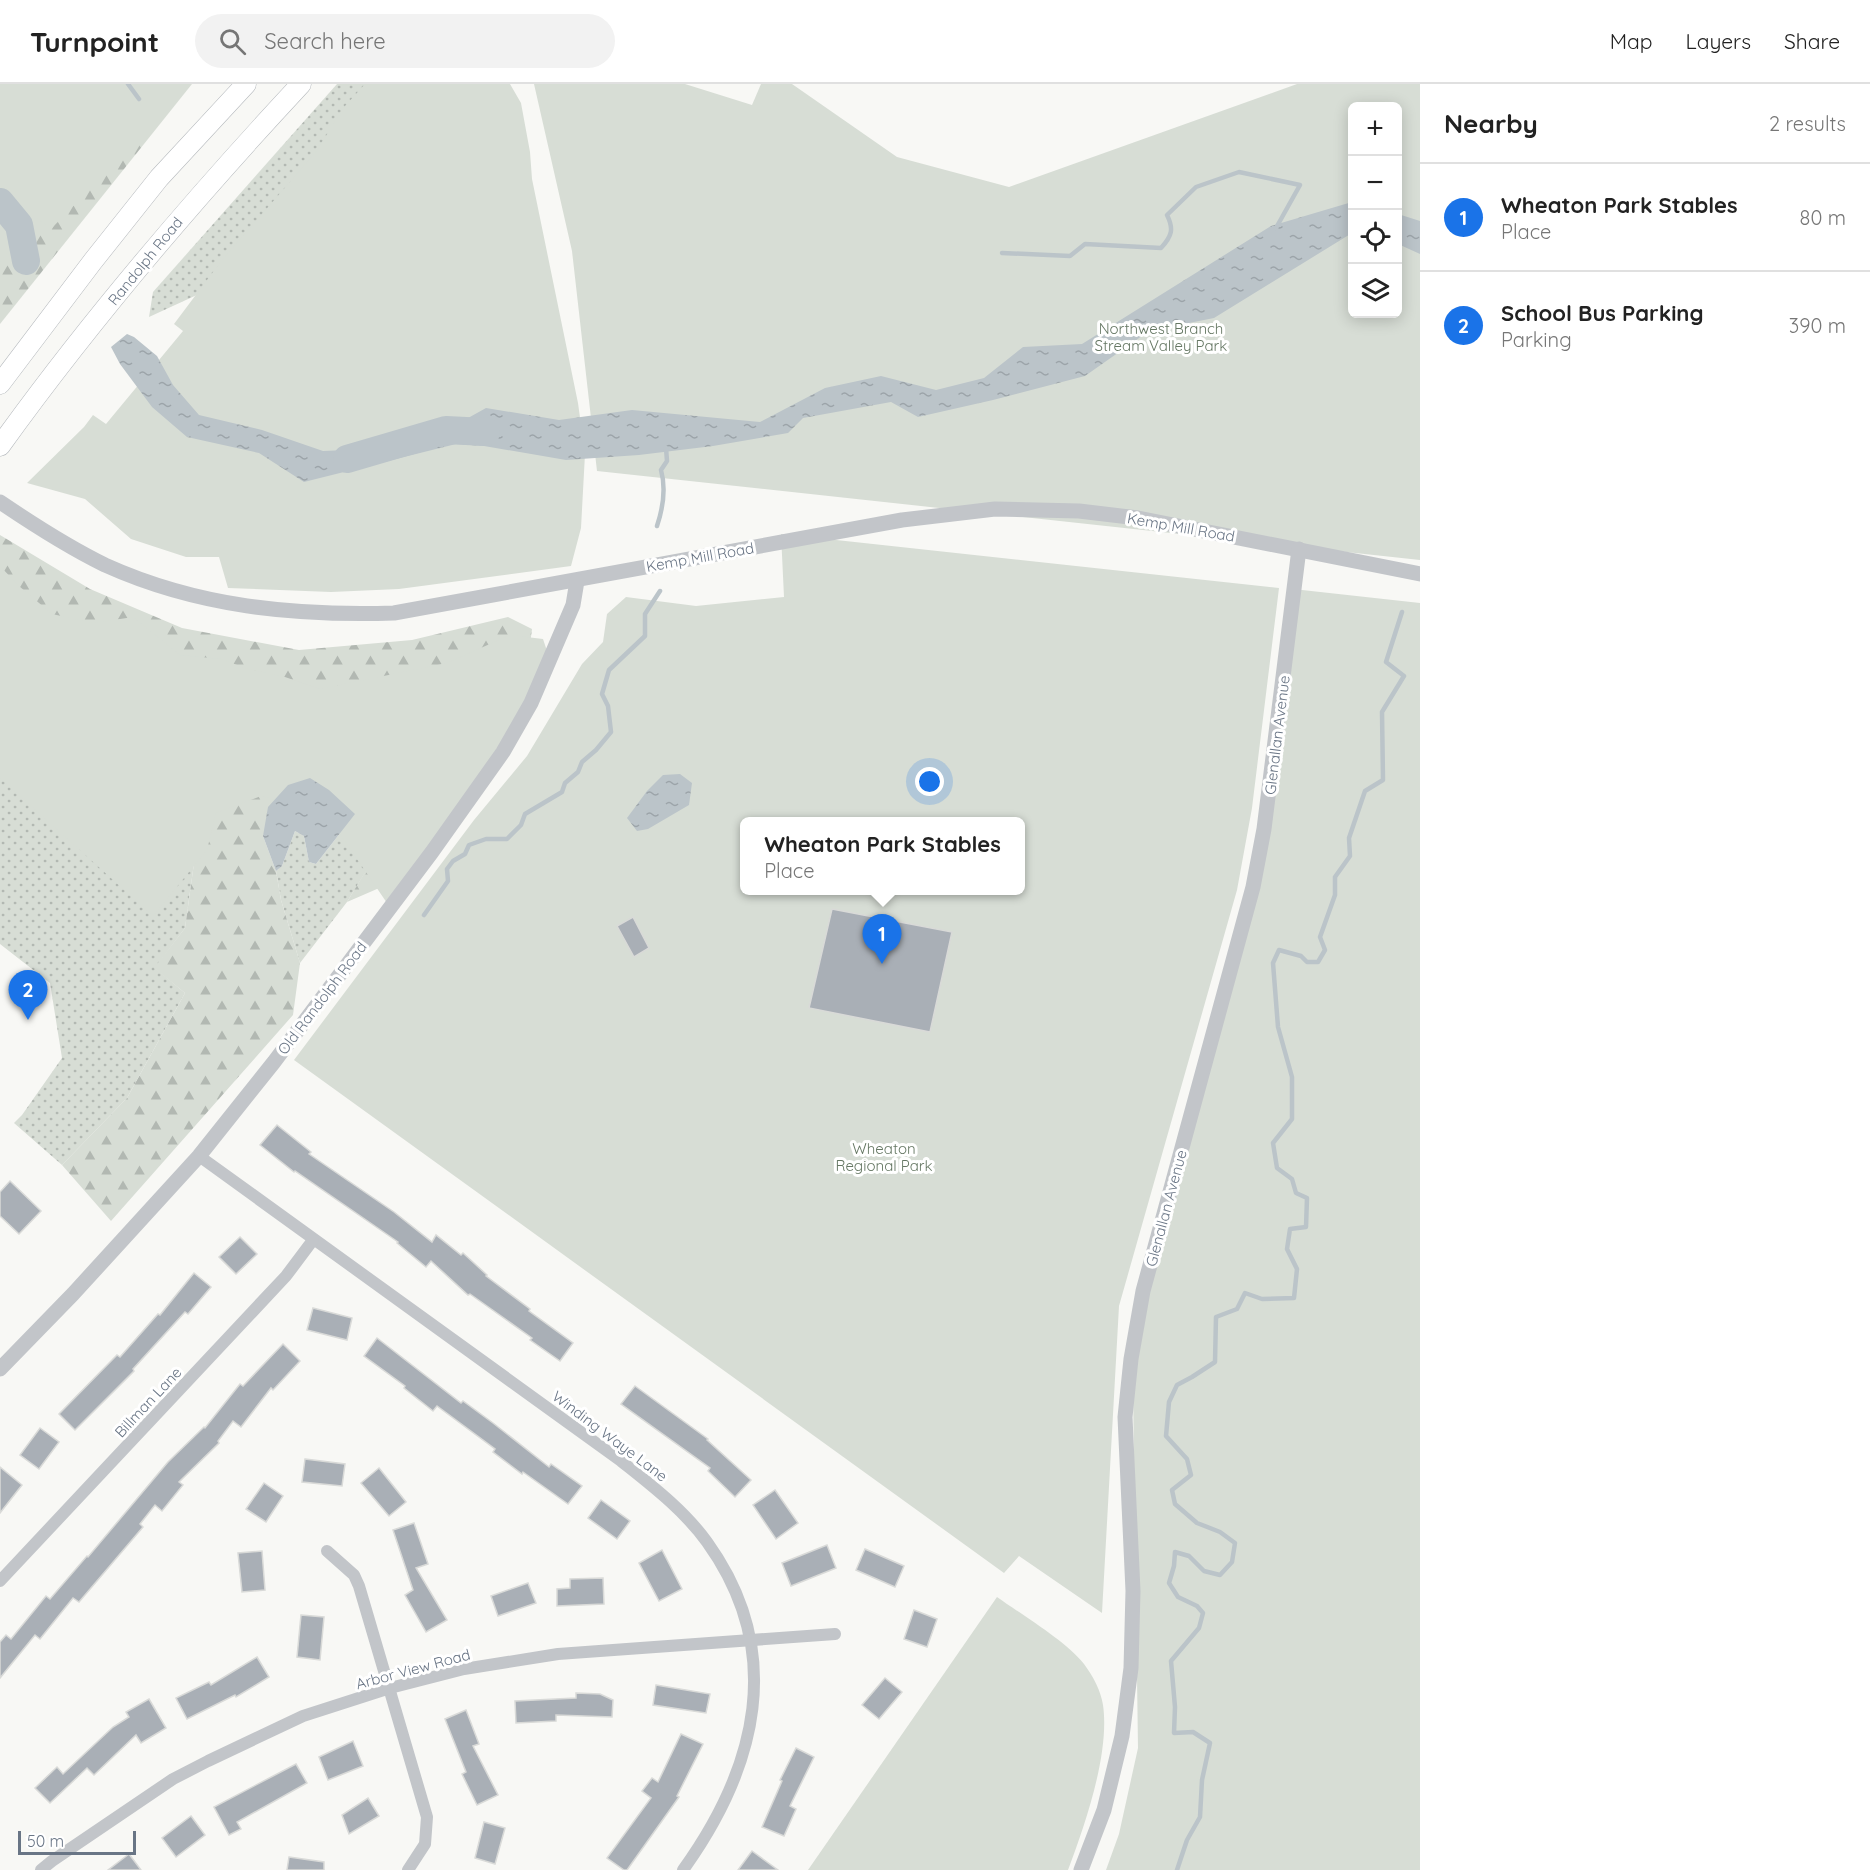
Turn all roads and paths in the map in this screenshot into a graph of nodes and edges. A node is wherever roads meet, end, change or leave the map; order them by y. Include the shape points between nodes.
1 (246, 84) edge
2 (301, 84) edge
3 (0, 384) edge
4 (0, 446) edge
5 (0, 502) edge
6 (1299, 549) junction
7 (1420, 574) edge
8 (577, 581) junction
9 (199, 1155) junction
10 (314, 1240) junction
11 (0, 1369) edge
12 (327, 1551) dead end
13 (0, 1581) edge
14 (836, 1634) dead end
15 (750, 1640) junction
16 (390, 1688) junction
17 (55, 1865) edge
18 (41, 1870) edge
19 (408, 1870) edge
20 (683, 1870) edge
21 (1081, 1870) edge

1 - 3 main road via 159,178
2 - 4 main road, Randolph Road via 147,256
5 - 8 street, Kemp Mill Road via 106,565 179,592 240,607 309,614 394,613
6 - 7 street, Kemp Mill Road
6 - 8 street, Kemp Mill Road via 1114,515 995,509 902,520
6 - 21 street, Glenallan Avenue via 1264,829 1253,887 1143,1291 1131,1359 1125,1418 1133,1590 1131,1668 1122,1736 1104,1810
8 - 9 street, Old Randolph Road via 573,606 550,660 503,752 274,1062
9 - 10 street, Winding Waye Lane
9 - 11 street, Old Randolph Road
10 - 13 street, Billman Lane via 286,1276
10 - 15 street, Winding Waye Lane via 621,1461 672,1503 706,1540 726,1570 748,1624
12 - 16 street via 354,1575
14 - 15 street, Arbor View Road
15 - 16 street, Arbor View Road via 558,1654 464,1669
15 - 20 street, Winding Waye Lane via 755,1685 748,1742 725,1803
16 - 17 street, Arbor View Road via 303,1716 173,1779
16 - 19 street via 427,1817 425,1844
17 - 18 street, Arbor View Road

